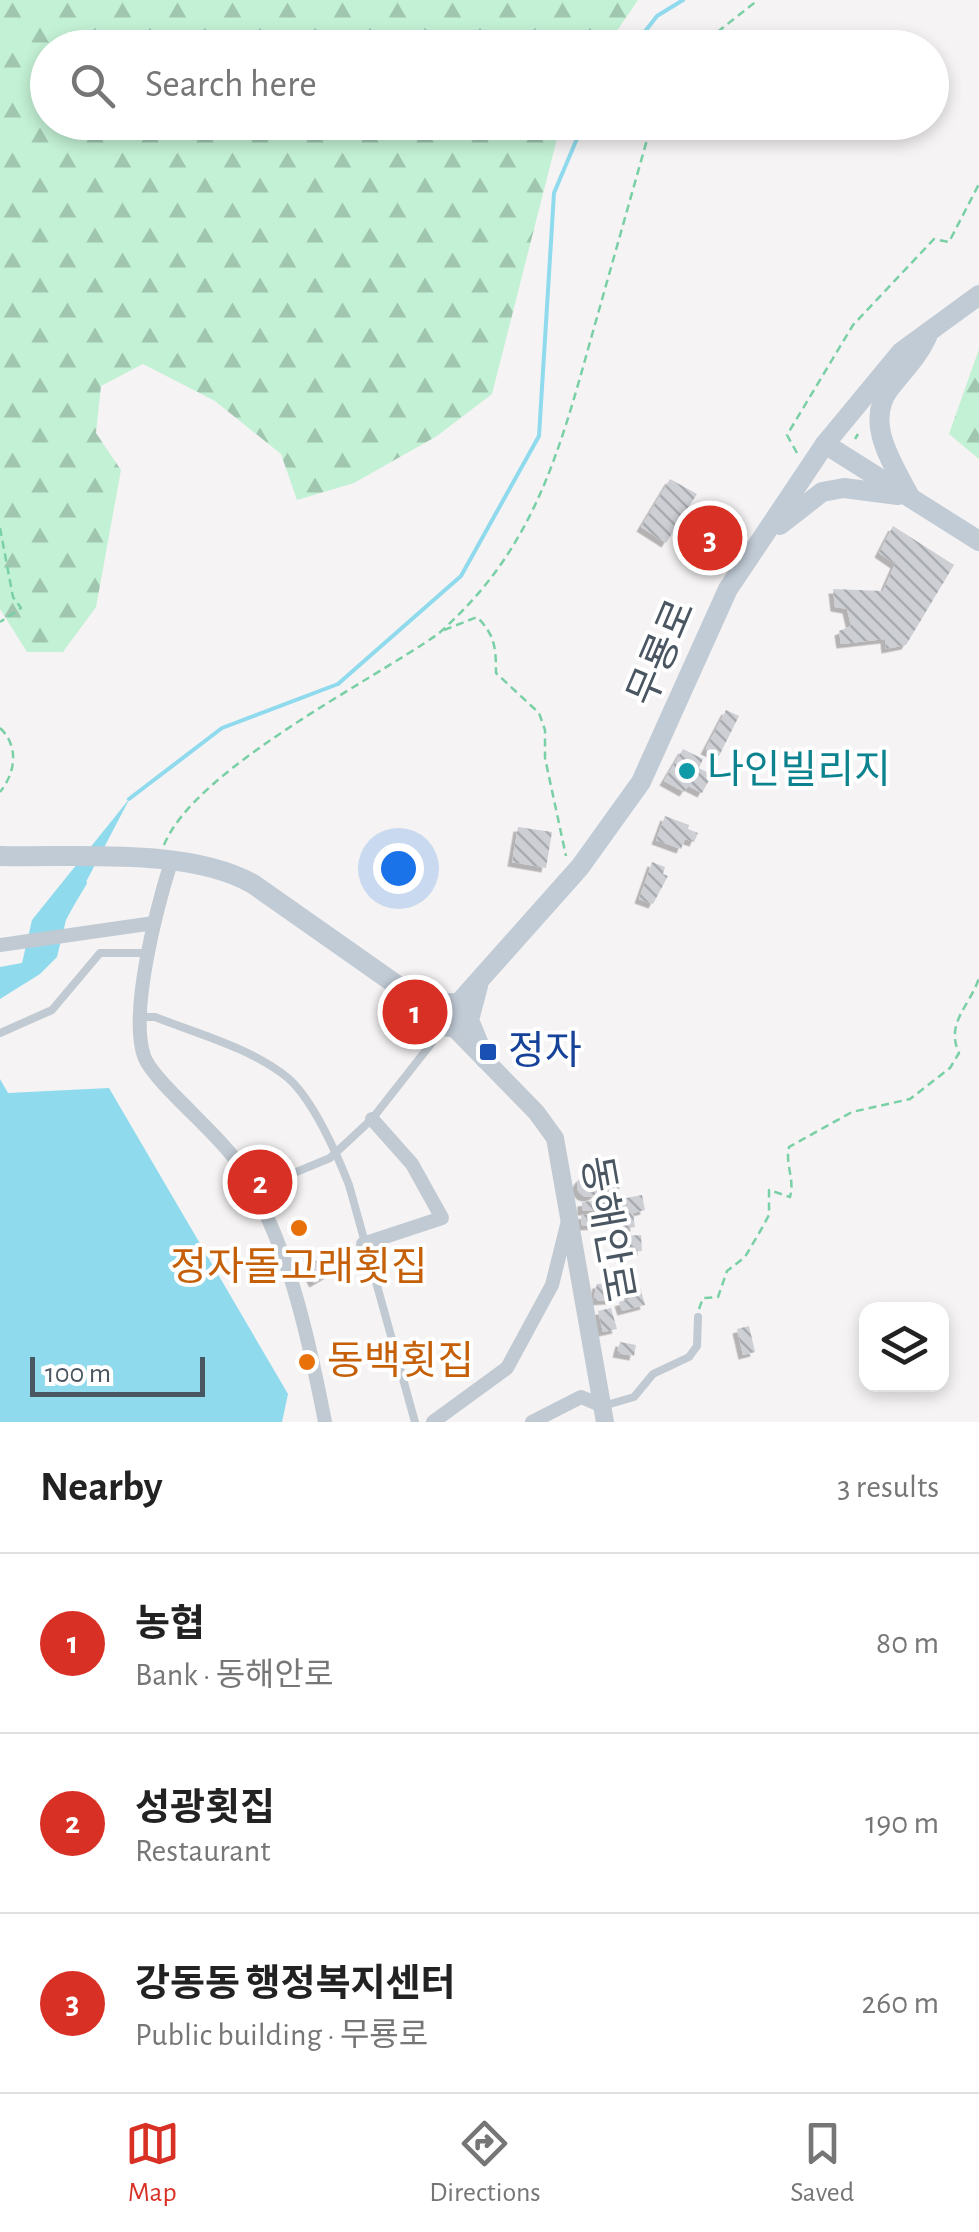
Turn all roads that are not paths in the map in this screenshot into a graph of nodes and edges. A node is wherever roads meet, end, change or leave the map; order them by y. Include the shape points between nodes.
1 (979, 294) edge
2 (932, 326) junction
3 (826, 444) junction
4 (910, 497) junction
5 (766, 533) junction
6 (979, 541) edge
7 (0, 856) edge
8 (164, 862) junction
9 (154, 924) junction
10 (0, 944) edge
11 (149, 953) junction
12 (481, 978) junction
13 (142, 1018) junction
14 (449, 1018) junction
15 (0, 1033) edge
16 (485, 1059) junction
17 (372, 1119) junction
18 (336, 1152) junction
19 (253, 1190) junction
20 (569, 1219) junction
21 (363, 1244) junction
22 (698, 1317) road end
23 (604, 1414) edge
24 (325, 1422) edge
25 (415, 1422) edge
26 (433, 1422) edge
27 (532, 1422) edge

1 - 2 main road, 무룡로
2 - 3 main road, 무룡로 via 875,379
2 - 4 main road via 886,393 879,421
3 - 4 main road
3 - 5 main road, 무룡로
4 - 5 main road via 859,488 822,492
4 - 6 main road
5 - 12 main road, 무룡로 via 713,619 641,782 570,877
7 - 8 main road, 동해안로
8 - 9 street
8 - 14 main road, 동해안로 via 237,874
9 - 10 street
9 - 11 street
11 - 13 street
11 - 15 lane via 100,952 52,1010
12 - 14 main road, 무룡로
12 - 16 main road via 470,1020
13 - 18 lane via 206,1036 287,1078
13 - 19 street via 148,1065 217,1135
14 - 16 street, 동해안로
14 - 17 lane
16 - 20 street, 동해안로 via 555,1138
17 - 18 lane
17 - 21 street via 412,1164 442,1218
18 - 19 lane
18 - 21 lane
19 - 24 street via 282,1257
20 - 23 street, 동해안로
20 - 26 street via 552,1285 507,1368
21 - 25 lane
22 - 23 lane via 689,1357 653,1374 634,1397
23 - 27 street via 581,1397

